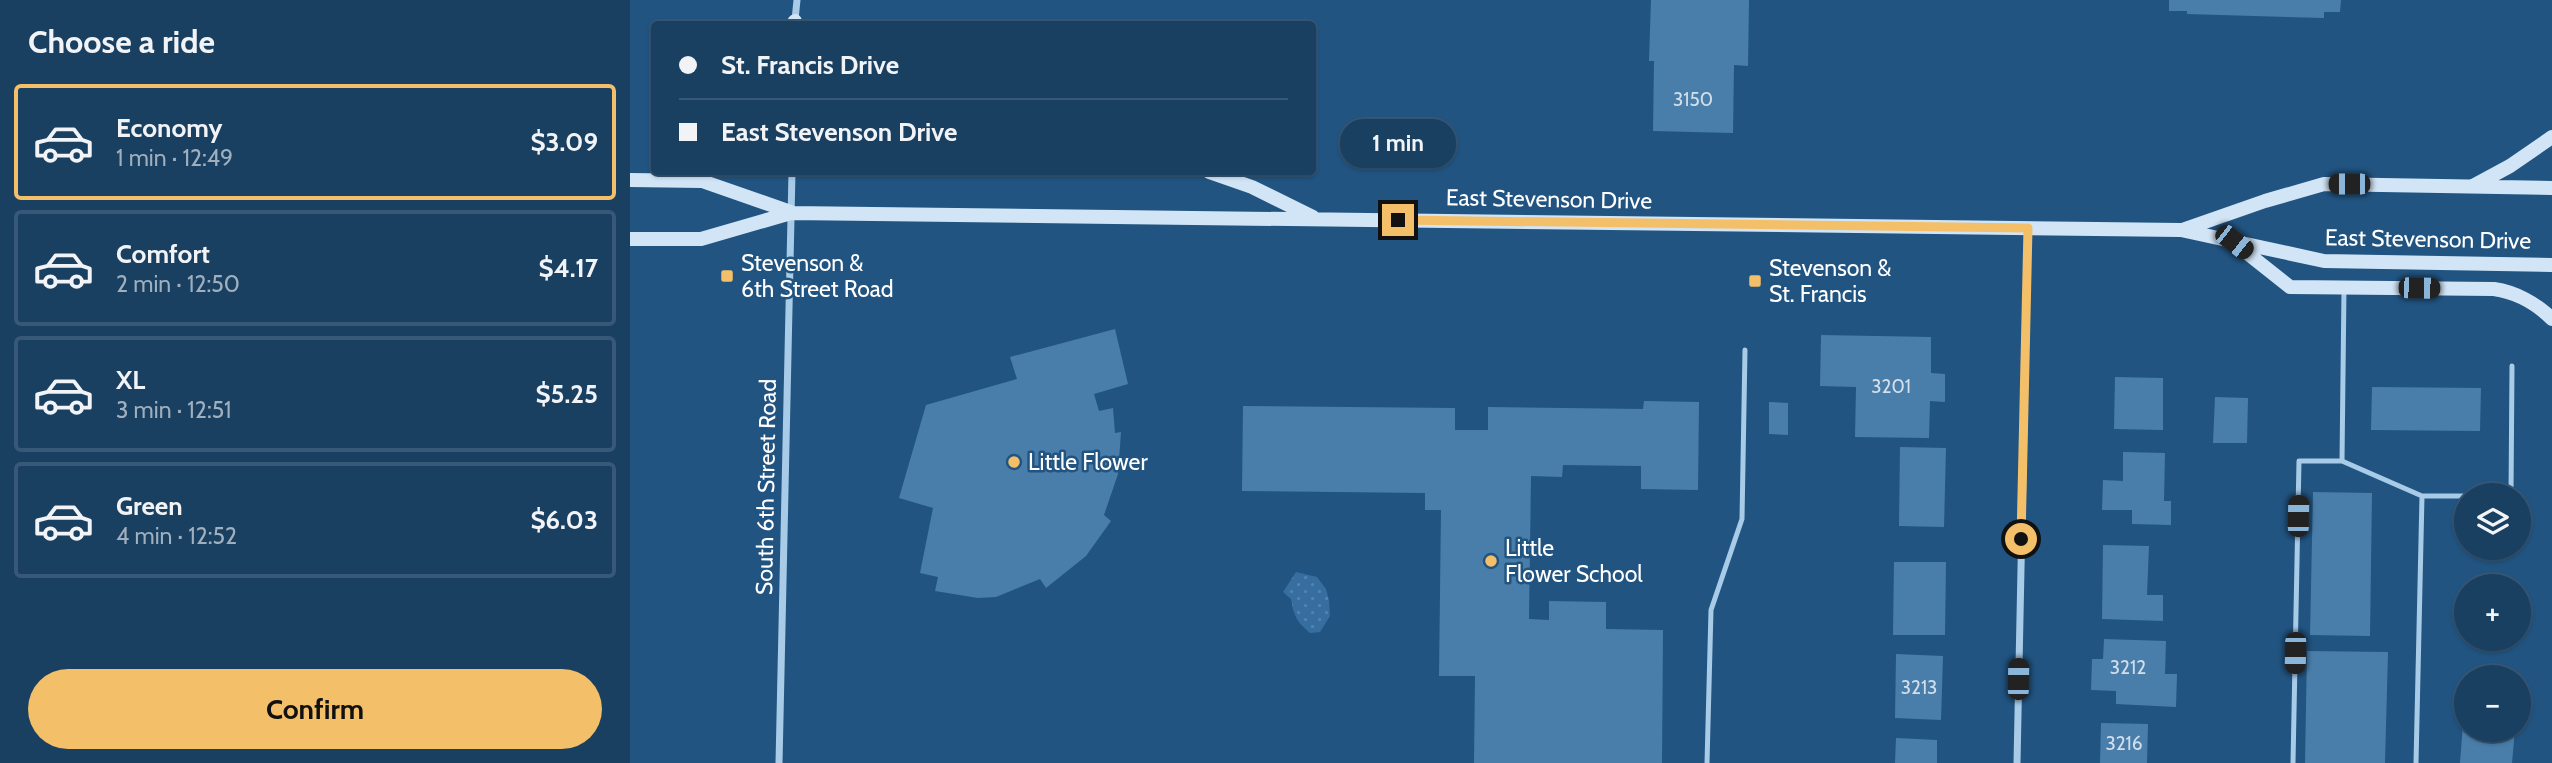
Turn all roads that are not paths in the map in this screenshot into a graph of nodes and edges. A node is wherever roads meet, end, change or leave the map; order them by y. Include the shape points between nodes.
1 (797, 0) edge
2 (795, 21) edge
3 (2552, 137) edge
4 (652, 175) edge
5 (792, 175) edge
6 (1218, 175) edge
7 (631, 180) edge
8 (2472, 186) junction
9 (2552, 188) edge
10 (791, 212) junction
11 (1318, 219) junction
12 (2028, 228) junction
13 (2181, 230) junction
14 (630, 239) edge
15 (2234, 242) junction
16 (2552, 265) edge
17 (2344, 288) junction
18 (2552, 319) edge
19 (1745, 350) dead end
20 (2512, 366) dead end
21 (2342, 461) junction
22 (2511, 483) edge
23 (2423, 496) junction
24 (2454, 496) edge
25 (779, 763) edge
26 (1707, 763) edge
27 (2017, 763) edge
28 (2293, 763) edge
29 (2416, 763) edge

1 - 2 street
3 - 8 main road
4 - 7 main road
5 - 10 street, South 6th Street Road
6 - 11 main road
7 - 10 main road, East Stevenson Drive via 702,181
8 - 9 main road, East Stevenson Drive
8 - 13 main road, East Stevenson Drive via 2324,184
10 - 11 main road, East Stevenson Drive
10 - 14 main road, East Stevenson Drive via 701,239
10 - 25 street, South 6th Street Road
11 - 12 main road, East Stevenson Drive
12 - 13 main road, East Stevenson Drive
12 - 27 street
13 - 15 main road, East Stevenson Drive
15 - 16 main road, East Stevenson Drive via 2324,261
15 - 17 main road via 2290,287
17 - 18 main road via 2508,291
17 - 21 lane
19 - 26 lane via 1742,519 1711,610
20 - 22 lane
21 - 23 lane
21 - 28 lane via 2300,461
23 - 24 lane
23 - 29 lane

